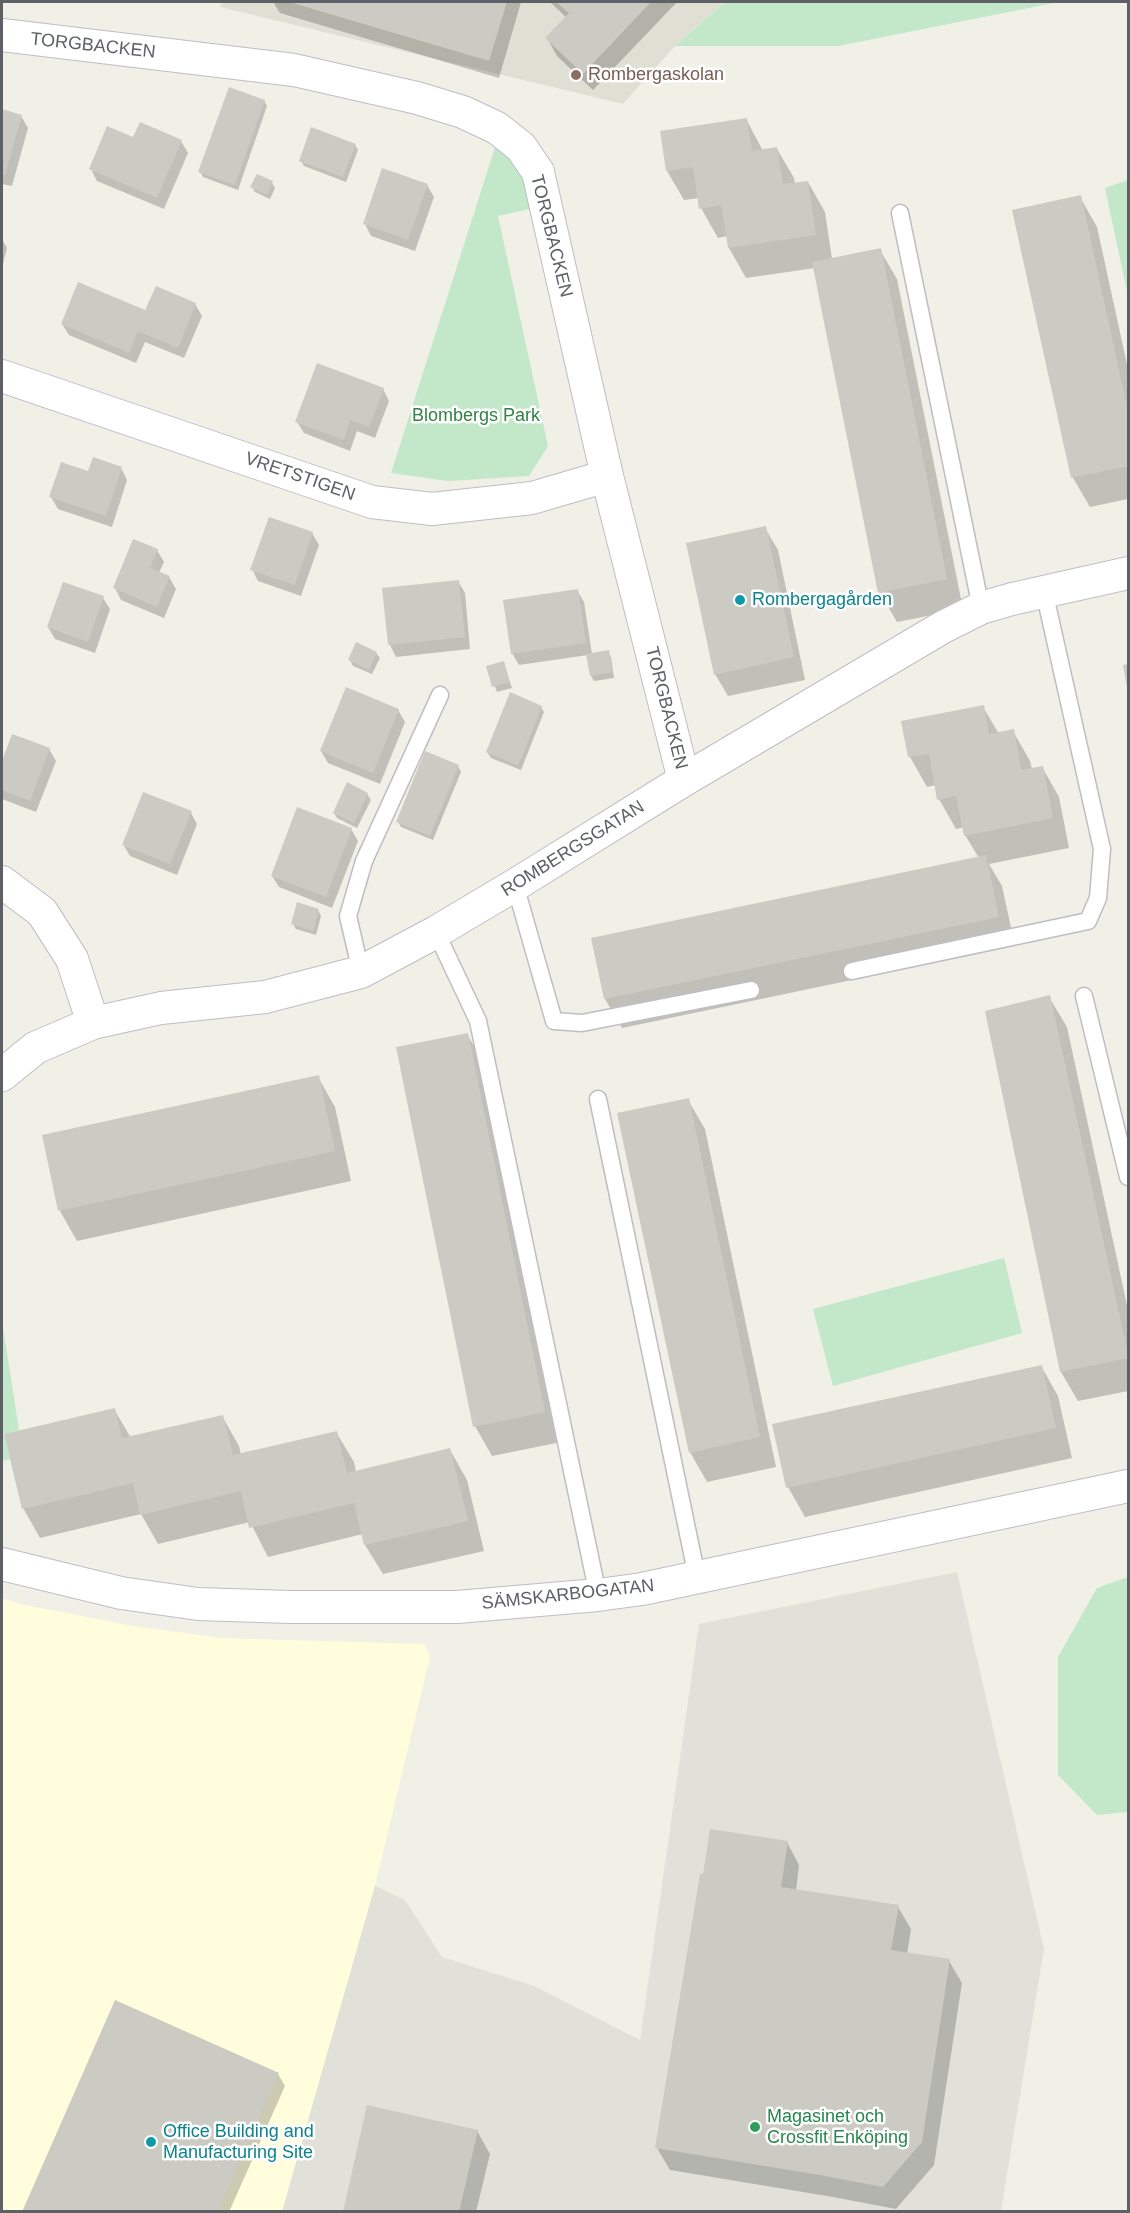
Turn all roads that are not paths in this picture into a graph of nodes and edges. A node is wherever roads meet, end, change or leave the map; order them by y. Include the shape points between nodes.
1 (2, 35) edge
2 (900, 213) dead end
3 (2, 376) edge
4 (607, 476) junction
5 (1128, 573) edge
6 (1044, 591) junction
7 (981, 608) junction
8 (440, 695) dead end
9 (684, 780) junction
10 (2, 882) edge
11 (515, 885) junction
12 (436, 932) junction
13 (852, 971) dead end
14 (361, 972) junction
15 (751, 990) dead end
16 (1084, 996) dead end
17 (93, 1023) junction
18 (2, 1075) edge
19 (598, 1099) dead end
20 (1128, 1177) edge
21 (1128, 1485) edge
22 (2, 1564) edge
23 (697, 1577) junction
24 (598, 1595) junction

1 - 4 street, TORGBACKEN via 294,70 417,98 463,112 497,128 521,147 538,172
2 - 7 lane
3 - 4 street, VRETSTIGEN via 372,502 432,509 532,498
4 - 9 street, TORGBACKEN
5 - 6 street, ROMBERGSGATAN
6 - 7 street, ROMBERGSGATAN
6 - 13 lane via 1102,849 1098,898 1088,921
7 - 9 street, ROMBERGSGATAN
8 - 14 lane via 364,861 351,905 348,916
9 - 11 street, ROMBERGSGATAN
10 - 17 street via 42,912 72,959
11 - 12 street, ROMBERGSGATAN
11 - 15 lane via 554,1021 582,1023
12 - 14 street, ROMBERGSGATAN
12 - 24 lane via 478,1021
14 - 17 street, ROMBERGSGATAN via 265,997 161,1008
16 - 20 lane
17 - 18 street, ROMBERGSGATAN via 35,1048
19 - 23 lane
21 - 23 street, SÄMSKARBOGATAN
22 - 24 street, SÄMSKARBOGATAN via 121,1593 198,1604 457,1607
23 - 24 street, SÄMSKARBOGATAN

